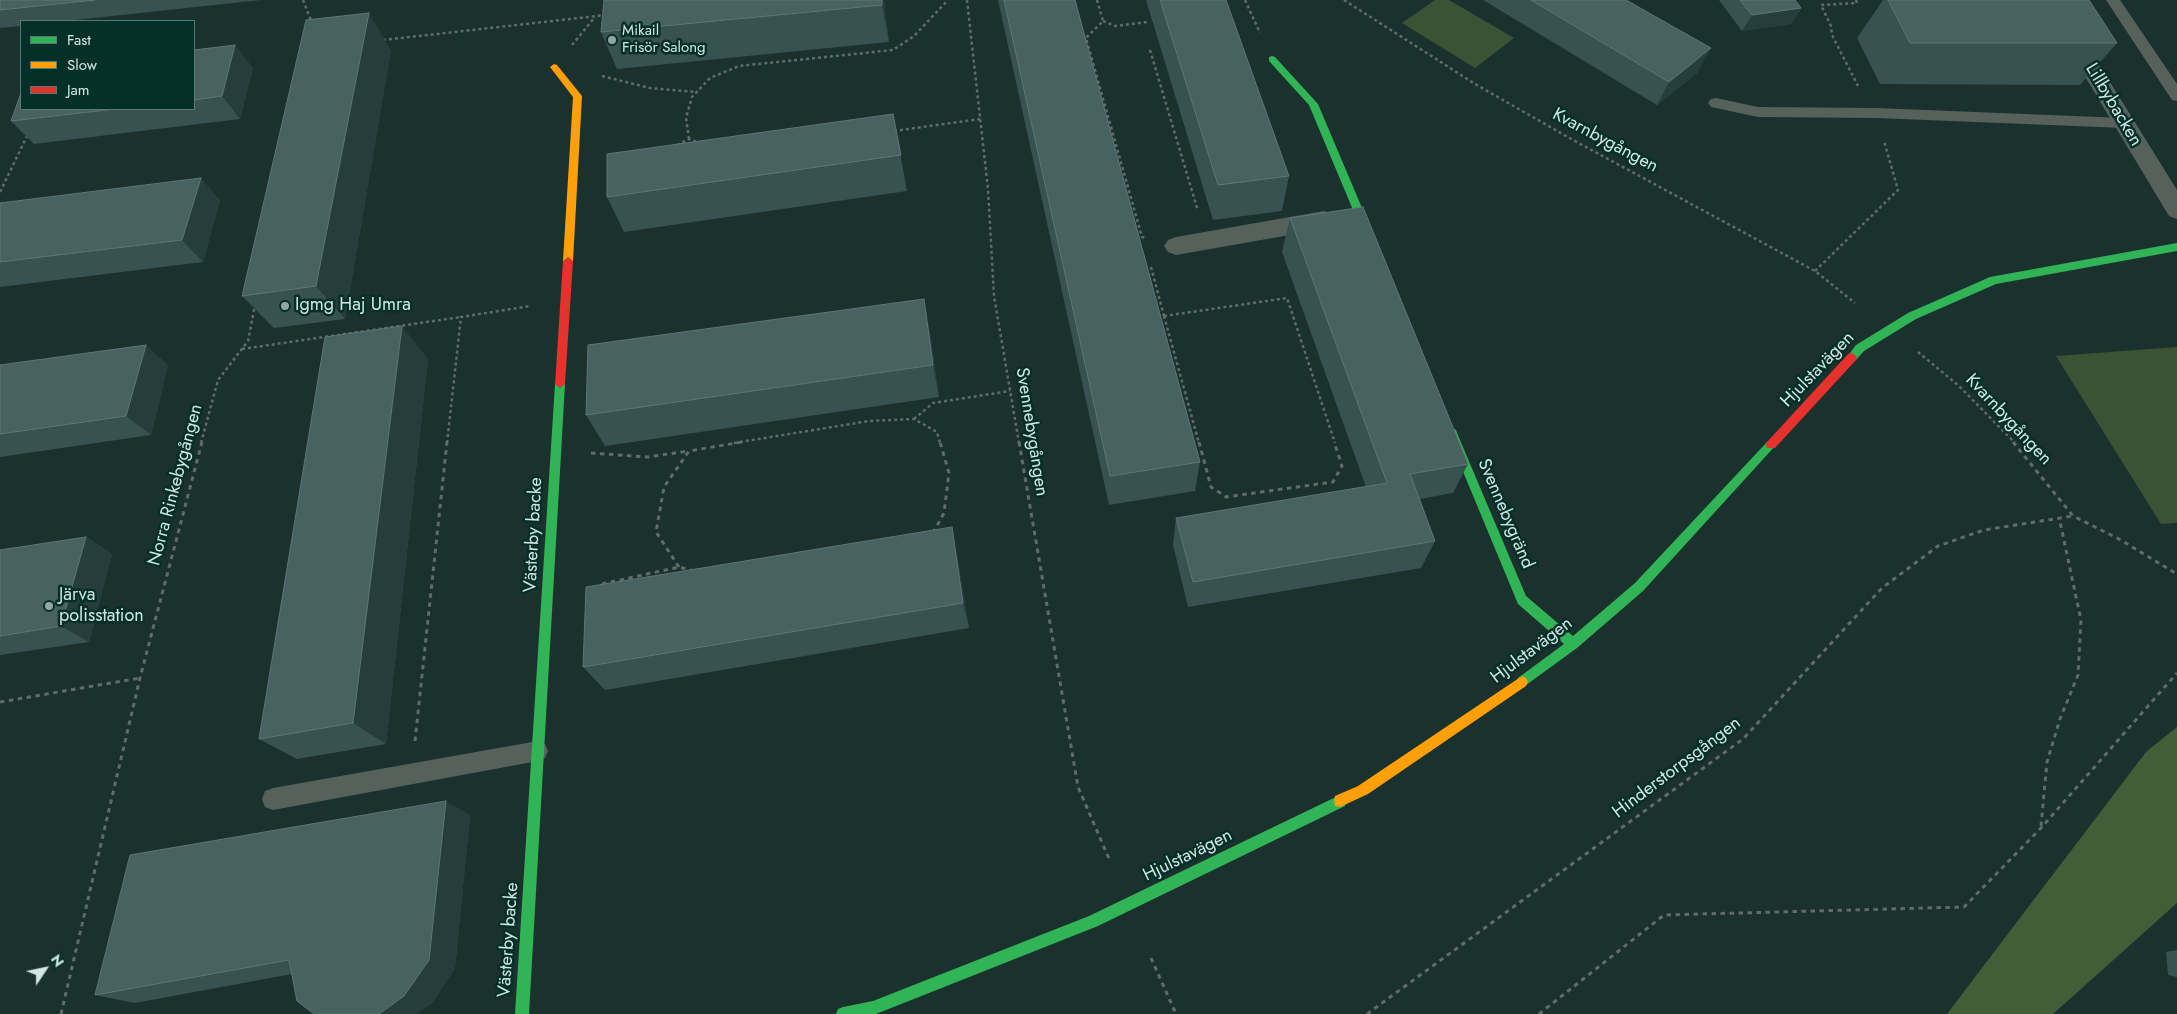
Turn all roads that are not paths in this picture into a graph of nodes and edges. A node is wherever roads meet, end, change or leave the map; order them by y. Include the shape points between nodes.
1 (2049, 0) edge
2 (2112, 0) edge
3 (1272, 59) road end
4 (554, 67) road end
5 (2177, 96) edge
6 (1716, 102) dead end
7 (2124, 123) junction
8 (2177, 210) edge
9 (1360, 214) junction
10 (1176, 246) road end
11 (2177, 248) edge
12 (1376, 251) edge
13 (1449, 426) edge
14 (1573, 644) junction
15 (538, 751) junction
16 (272, 800) dead end
17 (522, 1014) edge
18 (843, 1014) edge

1 - 7 street, Lillbybacken
2 - 5 lane
3 - 9 street via 1314,104
4 - 15 street, Västerby backe via 578,96
6 - 7 lane via 1758,112
7 - 8 street, Lillbybacken
9 - 10 street
9 - 12 street
11 - 14 street, Hjulstavägen via 1994,280 1912,316 1860,348 1639,587
13 - 14 street, Svennebygränd via 1522,600
14 - 18 street, Hjulstavägen via 1540,670 1363,790 1093,921 873,1008
15 - 16 lane
15 - 17 street, Västerby backe

